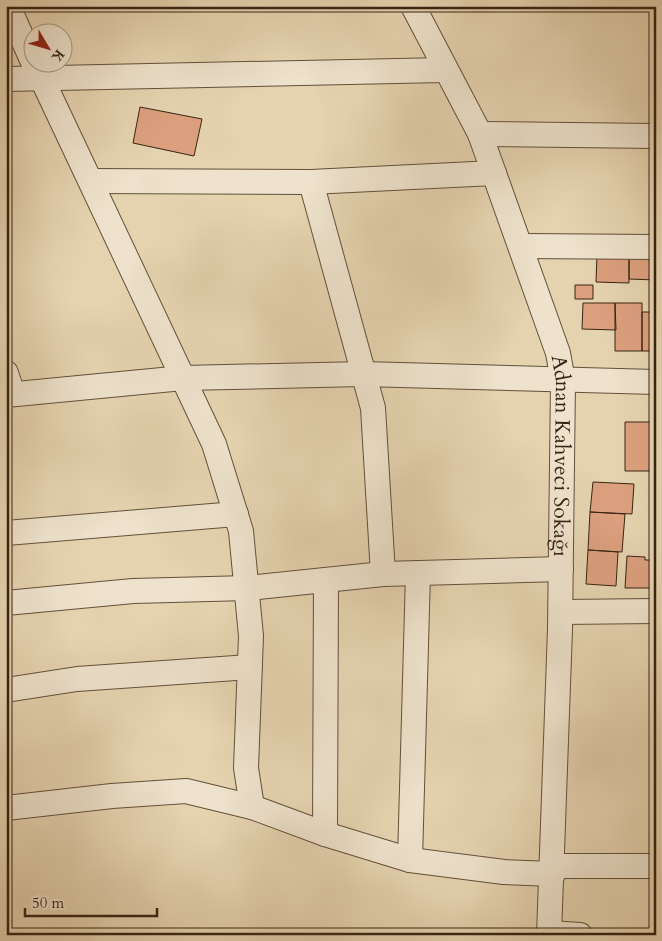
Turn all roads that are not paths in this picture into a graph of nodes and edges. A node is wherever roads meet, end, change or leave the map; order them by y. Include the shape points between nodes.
1 (8, 6) edge
2 (413, 6) edge
3 (22, 36) edge
4 (72, 66) edge
5 (444, 70) junction
6 (22, 72) edge
7 (39, 72) edge
8 (6, 79) edge
9 (480, 134) junction
10 (656, 136) edge
11 (494, 173) junction
12 (91, 181) junction
13 (310, 182) junction
14 (522, 246) junction
15 (656, 247) edge
16 (364, 374) junction
17 (183, 378) junction
18 (563, 381) junction
19 (656, 382) edge
20 (8, 387) edge
21 (236, 514) junction
22 (6, 533) edge
23 (562, 568) junction
24 (418, 573) junction
25 (383, 574) junction
26 (326, 580) junction
27 (248, 588) junction
28 (6, 603) edge
29 (560, 612) junction
30 (656, 612) edge
31 (250, 667) junction
32 (6, 690) edge
33 (252, 807) junction
34 (6, 808) edge
35 (325, 834) junction
36 (410, 860) junction
37 (656, 866) edge
38 (553, 870) junction
39 (550, 934) edge
40 (580, 935) edge

1 - 3 street
2 - 5 street, Adnan Kahveci Sokağı
4 - 5 street
5 - 9 street, Adnan Kahveci Sokağı
6 - 8 street
7 - 12 street
9 - 10 street
9 - 11 street, Adnan Kahveci Sokağı
11 - 13 street
11 - 14 street, Adnan Kahveci Sokağı
12 - 13 street
12 - 17 street
13 - 16 street
14 - 15 street
14 - 18 street, Adnan Kahveci Sokağı via 558,353
16 - 17 street
16 - 18 street
16 - 25 street via 374,408
17 - 20 street
17 - 21 street via 214,444
18 - 19 street
18 - 23 street, Adnan Kahveci Sokağı
21 - 22 street
21 - 27 street
23 - 24 street
23 - 29 street, Adnan Kahveci Sokağı
24 - 25 street
24 - 36 street
25 - 26 street
26 - 27 street
26 - 35 street
27 - 28 street via 133,592
27 - 31 street
29 - 30 street
29 - 38 street, Adnan Kahveci Sokağı
31 - 32 street via 77,679
31 - 33 street via 246,768
33 - 34 street via 186,791
33 - 35 street
35 - 36 street
36 - 38 street via 495,871
37 - 38 street
38 - 39 street, Adnan Kahveci Sokağı
39 - 40 street

